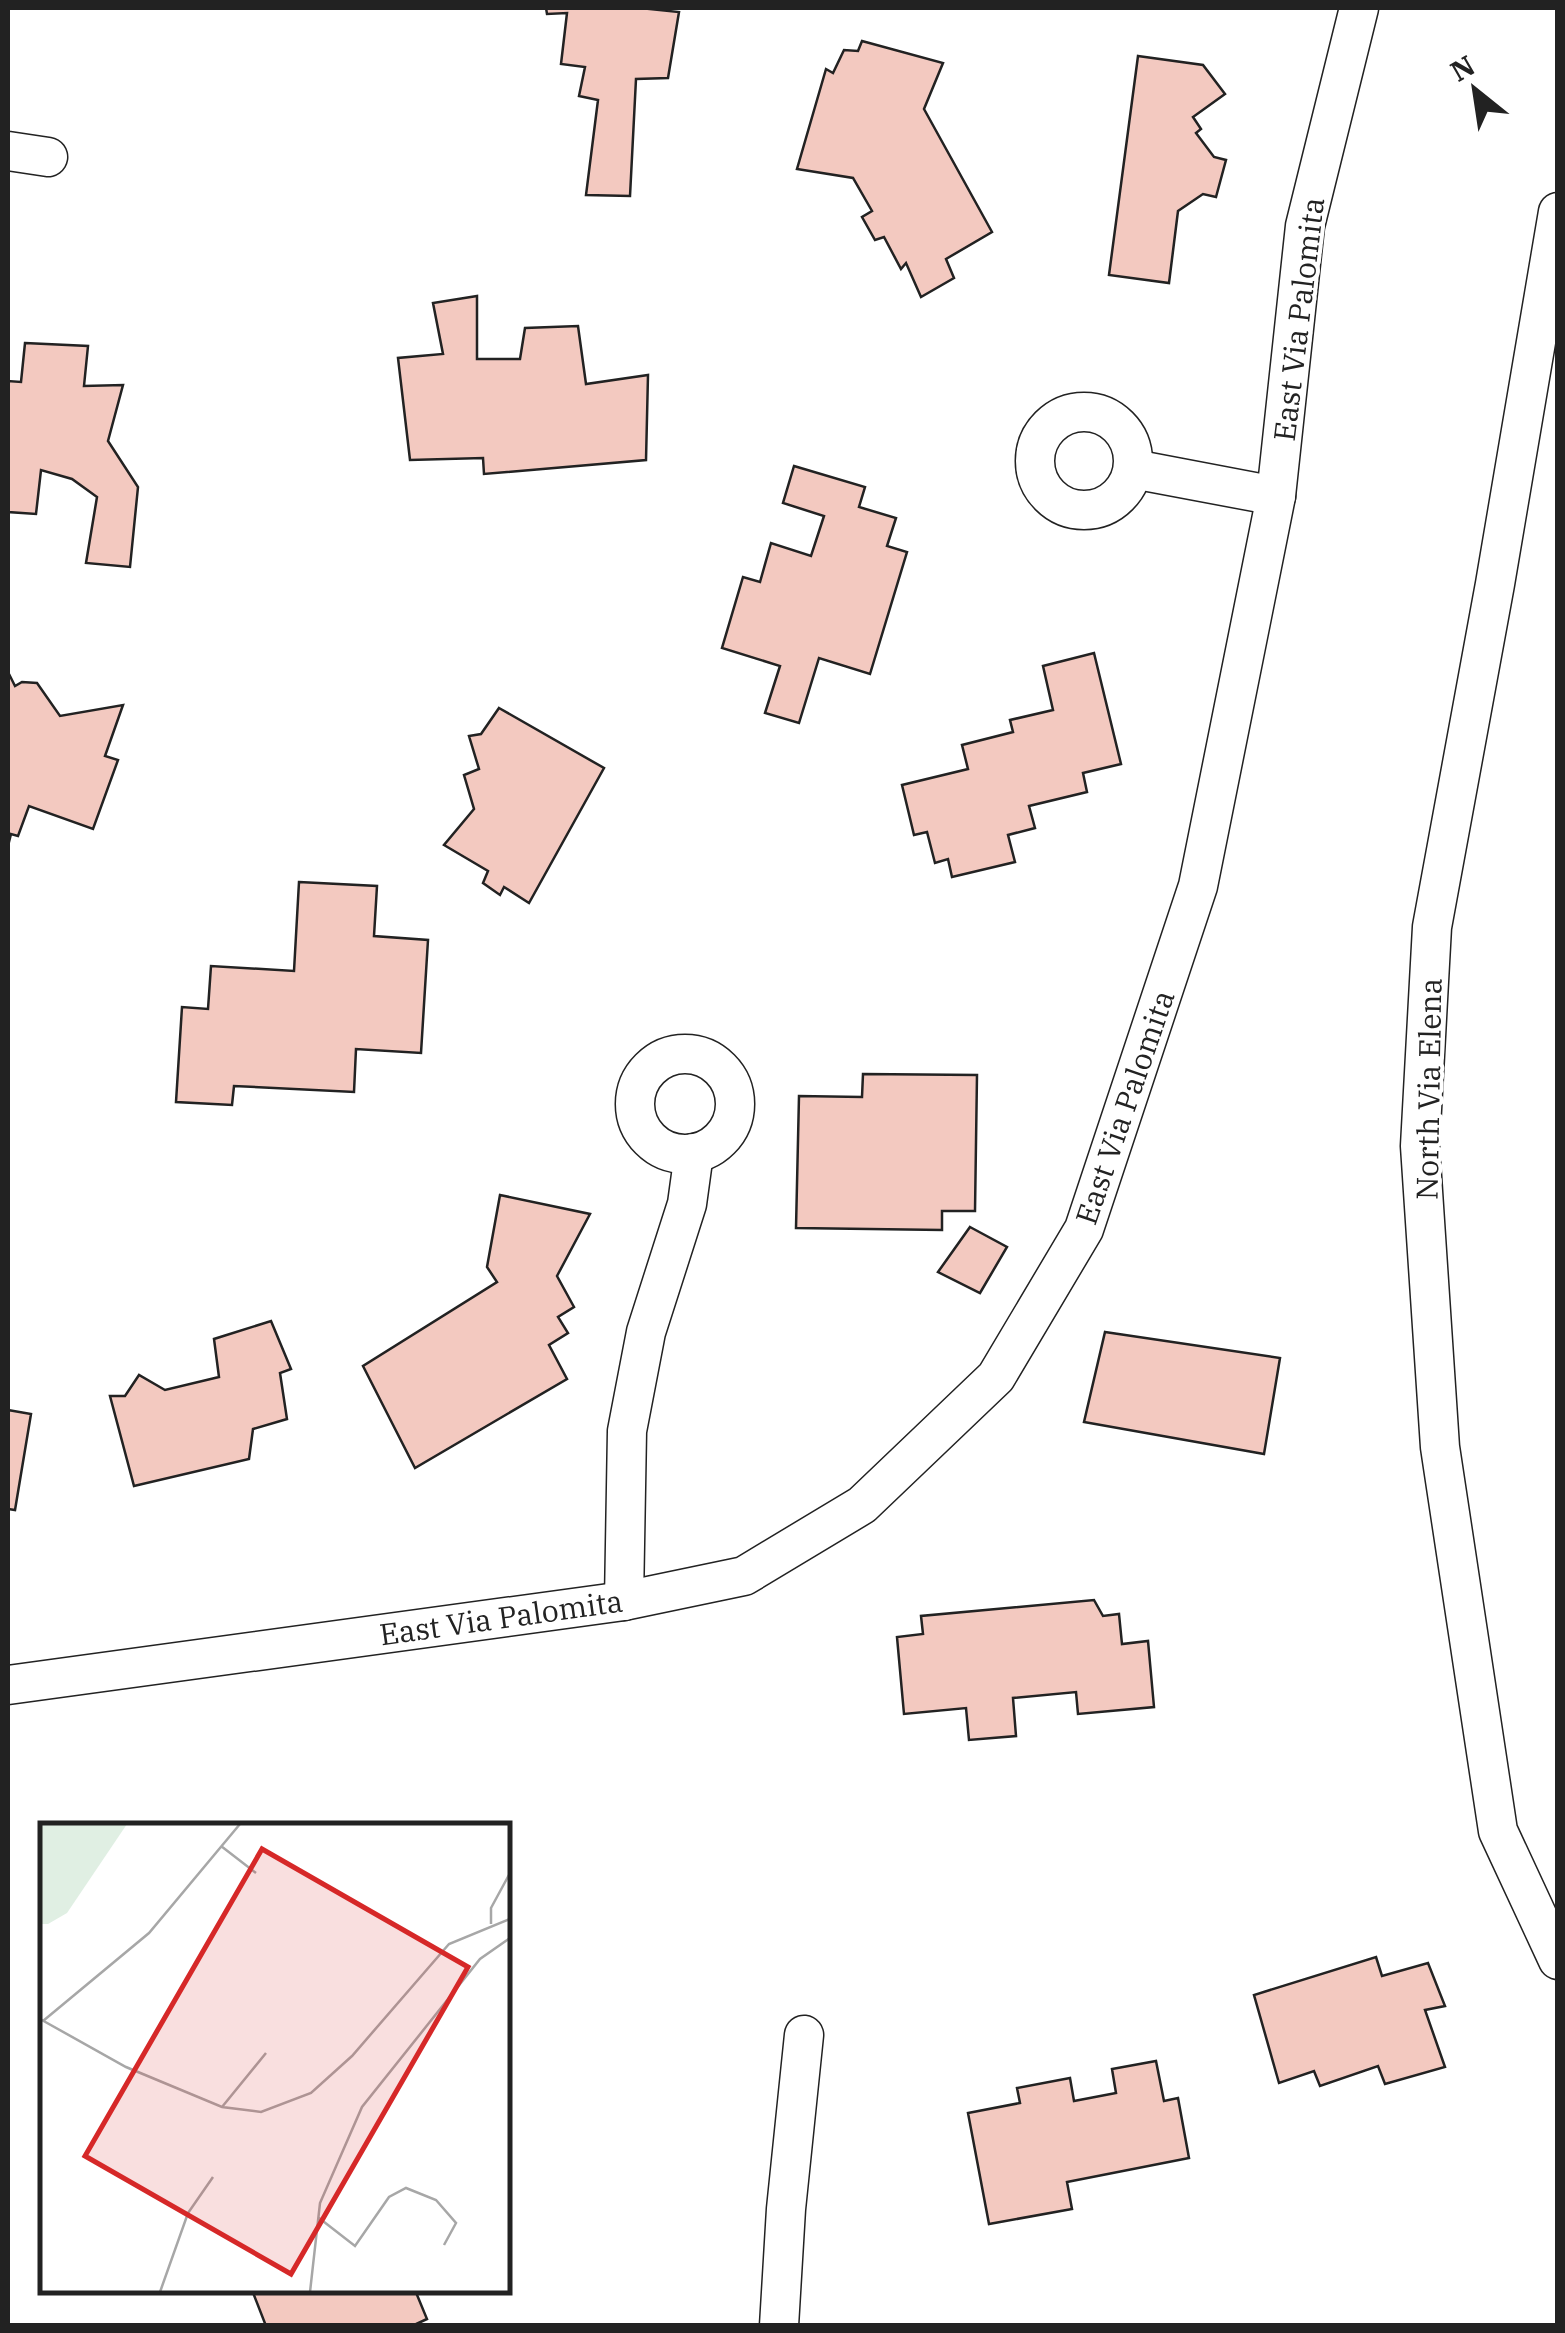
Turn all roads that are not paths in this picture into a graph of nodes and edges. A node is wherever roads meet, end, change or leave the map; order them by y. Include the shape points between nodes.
1 (1360, 8) edge
2 (8, 152) edge
3 (48, 156) dead end
4 (1558, 212) edge
5 (1133, 469) dead end
6 (1276, 496) junction
7 (694, 1154) dead end
8 (624, 1601) junction
9 (8, 1685) edge
10 (1558, 1960) edge
11 (804, 2034) dead end
12 (779, 2326) edge

1 - 6 street, East Via Palomita via 1305,226
2 - 3 street
4 - 10 street, North Via Elena via 1432,928 1420,1146 1440,1448 1498,1831
5 - 6 street
6 - 8 street, East Via Palomita via 1198,886 1084,1229 996,1376 862,1504 744,1576
7 - 8 street via 687,1204 646,1332 628,1431
8 - 9 street, East Via Palomita
11 - 12 street

